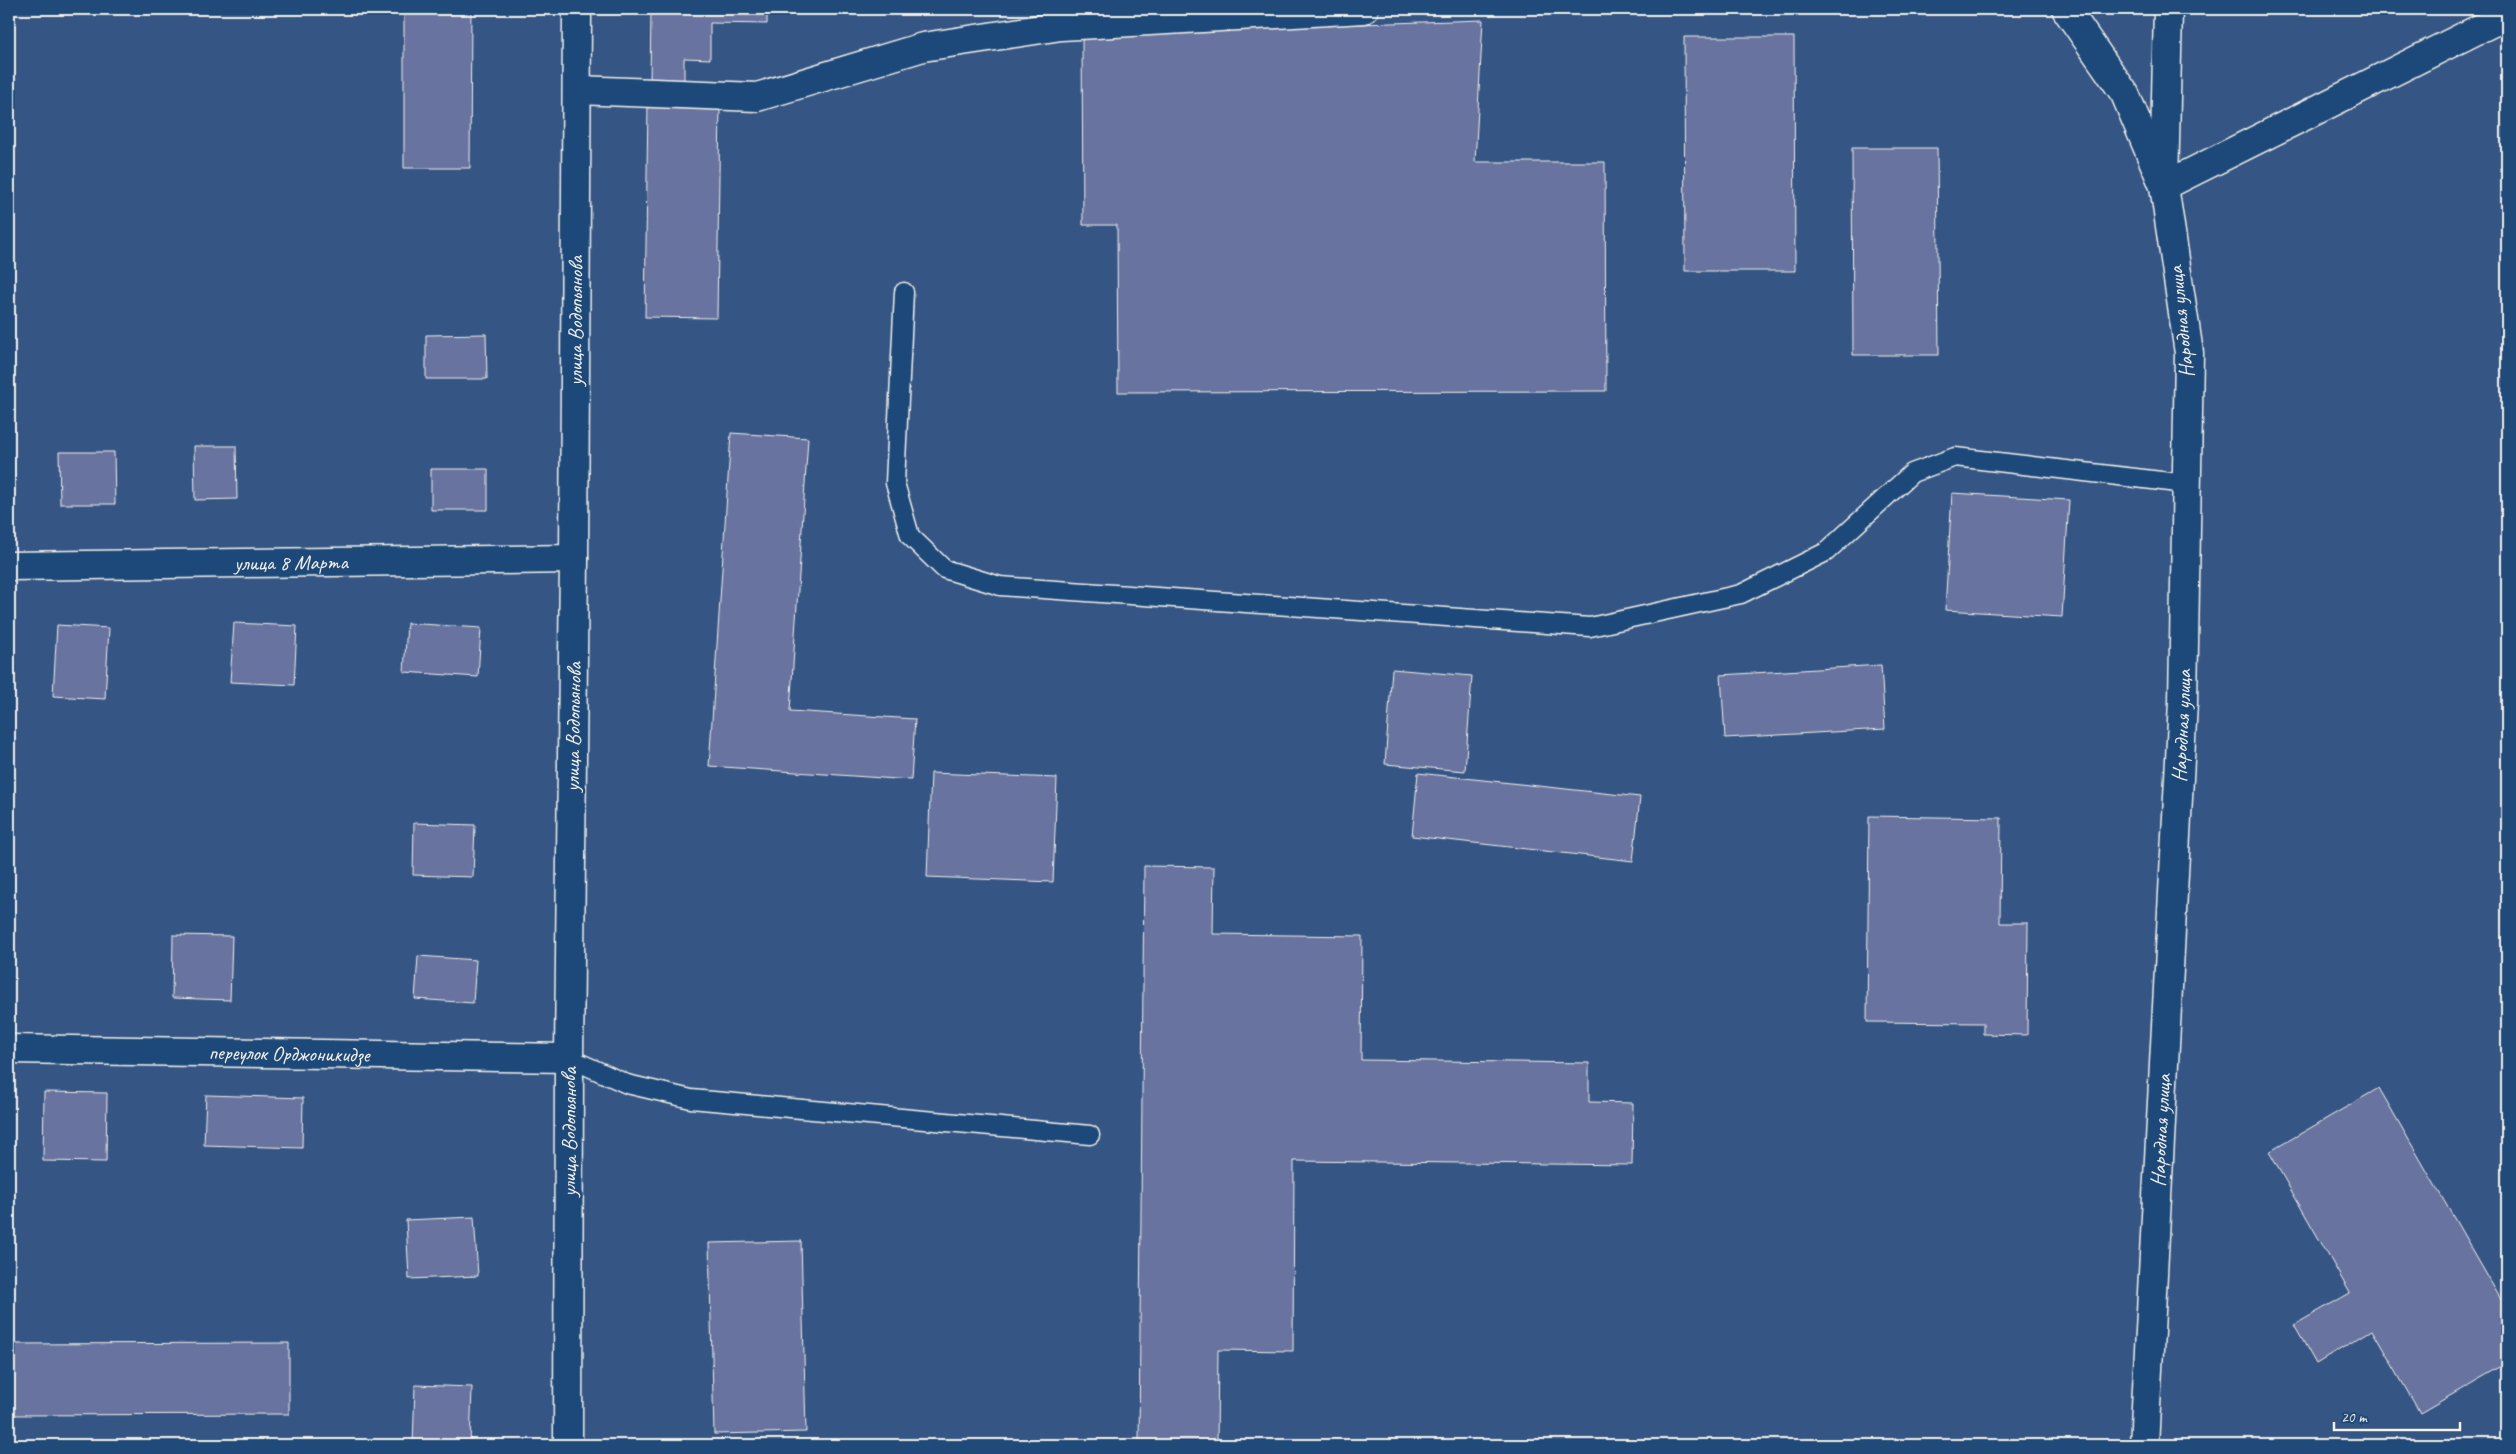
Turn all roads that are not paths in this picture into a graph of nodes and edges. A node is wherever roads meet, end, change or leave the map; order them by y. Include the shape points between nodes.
1 (577, 9) edge
2 (1364, 9) edge
3 (2066, 9) edge
4 (2168, 9) edge
5 (2507, 15) edge
6 (577, 90) junction
7 (2164, 186) junction
8 (904, 292) dead end
9 (2186, 484) junction
10 (574, 560) junction
11 (9, 566) edge
12 (9, 1049) edge
13 (569, 1058) junction
14 (1090, 1135) dead end
15 (568, 1445) edge
16 (2144, 1445) edge

1 - 6 street, улица Водопьянова
2 - 6 street via 1052,27 923,47 757,97
3 - 7 street via 2125,94
4 - 7 street, Народная улица
5 - 7 street
6 - 10 street, улица Водопьянова
7 - 9 street, Народная улица via 2189,353
8 - 9 lane via 896,483 910,536 944,568 1000,586 1590,627 1740,594 1826,552 1912,473 1955,456
9 - 16 street, Народная улица via 2183,702
10 - 11 street, улица 8 Марта
10 - 13 street, улица Водопьянова
12 - 13 street, переулок Орджоникидзе
13 - 14 lane via 627,1084 691,1100
13 - 15 street, улица Водопьянова

